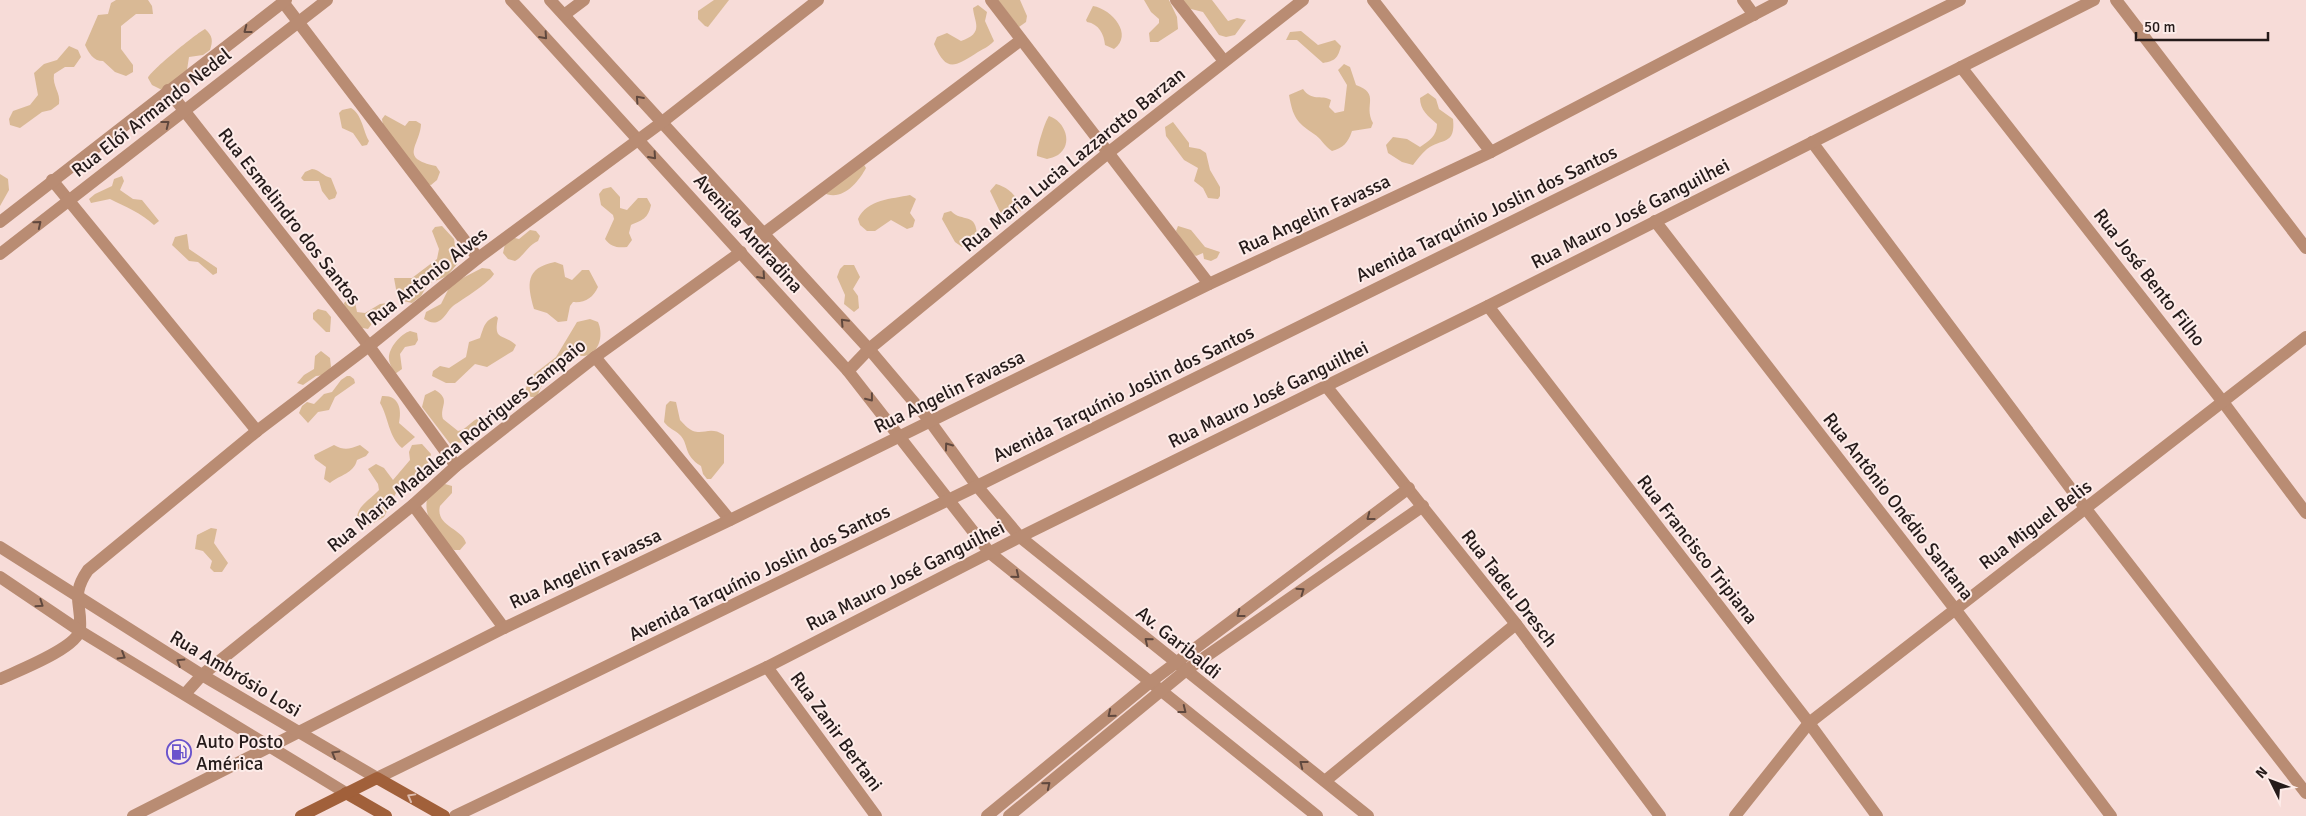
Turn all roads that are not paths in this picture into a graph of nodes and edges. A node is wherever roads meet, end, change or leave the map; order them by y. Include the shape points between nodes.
1 (327, 0) edge
2 (511, 0) edge
3 (550, 0) edge
4 (584, 0) edge
5 (818, 0) edge
6 (991, 0) edge
7 (1176, 0) edge
8 (1303, 0) edge
9 (1373, 0) edge
10 (1742, 0) edge
11 (1782, 0) edge
12 (1960, 0) edge
13 (2094, 0) edge
14 (2116, 0) edge
15 (285, 1) edge
16 (564, 15) junction
17 (1754, 15) junction
18 (299, 22) junction
19 (1022, 40) junction
20 (1224, 61) junction
21 (1961, 67) junction
22 (168, 90) junction
23 (183, 110) junction
24 (661, 123) junction
25 (638, 139) junction
26 (1812, 142) junction
27 (1491, 152) junction
28 (1108, 153) junction
29 (52, 180) junction
30 (68, 200) junction
31 (1655, 221) junction
32 (0, 222) edge
33 (763, 234) junction
34 (2306, 248) edge
35 (741, 252) junction
36 (0, 254) edge
37 (478, 258) junction
38 (1209, 284) junction
39 (1488, 306) junction
40 (2306, 337) edge
41 (369, 346) junction
42 (869, 349) junction
43 (595, 357) junction
44 (848, 371) junction
45 (1326, 386) junction
46 (2223, 402) junction
47 (929, 420) junction
48 (258, 431) junction
49 (900, 436) junction
50 (456, 466) junction
51 (977, 486) junction
52 (1409, 488) junction
53 (949, 500) junction
54 (412, 505) junction
55 (1422, 506) junction
56 (2086, 509) junction
57 (2306, 513) edge
58 (730, 520) junction
59 (1020, 537) junction
60 (0, 547) edge
61 (990, 553) junction
62 (0, 576) edge
63 (76, 596) junction
64 (1955, 608) junction
65 (1516, 624) junction
66 (504, 628) junction
67 (80, 631) junction
68 (1175, 663) junction
69 (767, 667) junction
70 (1185, 671) junction
71 (202, 675) junction
72 (0, 679) edge
73 (1149, 683) junction
74 (1160, 692) junction
75 (185, 694) junction
76 (1809, 723) junction
77 (300, 733) junction
78 (271, 746) junction
79 (377, 778) junction
80 (1325, 781) junction
81 (346, 793) junction
82 (2306, 793) edge
83 (133, 816) edge
84 (301, 816) edge
85 (386, 816) edge
86 (444, 816) edge
87 (455, 816) edge
88 (876, 816) edge
89 (987, 816) edge
90 (1009, 816) edge
91 (1317, 816) edge
92 (1368, 816) edge
93 (1660, 816) edge
94 (1735, 816) edge
95 (1877, 816) edge
96 (2111, 816) edge

1 - 18 street, Rua Elói Armando Nedel
2 -> 25 street, Avenida Andradina
3 - 16 street, Av. Garibaldi
4 - 16 street
5 - 24 street, Rua Antonio Alves
6 - 19 street
7 - 20 street
8 - 20 street, Rua Maria Lucia Lazzarotto Barzan
9 - 27 street
10 - 17 street
11 - 17 street, Rua Angelin Favassa
12 - 51 street, Avenida Tarquínio Joslin dos Santos
13 - 21 street, Rua Mauro José Ganguilhei
14 - 34 street
15 - 18 street
15 -> 22 street, Rua Elói Armando Nedel
24 -> 16 street, Av. Garibaldi
17 - 27 street, Rua Angelin Favassa
18 - 23 street, Rua Elói Armando Nedel
18 - 37 street
19 - 28 street
19 - 33 street
20 - 28 street, Rua Maria Lucia Lazzarotto Barzan
21 - 26 street, Rua Mauro José Ganguilhei
21 - 46 street, Rua José Bento Filho
22 - 23 street, Rua Esmelindro dos Santos
22 - 29 street, Rua Elói Armando Nedel
30 -> 23 street, Rua Elói Armando Nedel
23 - 41 street, Rua Esmelindro dos Santos
24 - 25 street, Rua Antonio Alves
24 - 33 street, Av. Garibaldi
25 -> 35 street, Avenida Andradina
25 - 37 street, Rua Antonio Alves
26 - 31 street, Rua Mauro José Ganguilhei
26 - 56 street
27 - 38 street, Rua Angelin Favassa
28 - 38 street
28 - 42 street, Rua Maria Lucia Lazzarotto Barzan
29 - 30 street
29 - 32 street, Rua Elói Armando Nedel
36 -> 30 street, Rua Elói Armando Nedel
30 - 48 street
31 - 39 street, Rua Mauro José Ganguilhei
31 - 64 street, Rua Antônio Onédio Santana
42 -> 33 street, Av. Garibaldi
35 - 43 street, Rua Maria Madalena Rodrigues Sampaio
35 -> 44 street, Avenida Andradina
37 - 41 street, Rua Antonio Alves
38 - 47 street, Rua Angelin Favassa
39 - 45 street, Rua Mauro José Ganguilhei
39 - 76 street, Rua Francisco Tripiana
40 - 46 street, Rua Miguel Belis
41 - 48 street, Rua Antonio Alves
41 - 50 street, Rua Esmelindro dos Santos
42 - 44 street, Rua Maria Lucia Lazzarotto Barzan
42 - 47 street, Av. Garibaldi
43 - 50 street, Rua Maria Madalena Rodrigues Sampaio
43 - 58 street
44 -> 49 street, Avenida Andradina
45 - 52 street, Rua Tadeu Dresch
45 - 59 street, Rua Mauro José Ganguilhei
46 - 56 street, Rua Miguel Belis
46 - 57 street, Rua José Bento Filho
47 - 49 street, Rua Angelin Favassa
51 -> 47 street, Av. Garibaldi
48 - 63 street, Rua Antonio Alves via 88,570
49 - 53 street, Avenida Andradina
49 - 58 street, Rua Angelin Favassa
50 - 54 street, Rua Maria Madalena Rodrigues Sampaio
51 - 53 street, Avenida Tarquínio Joslin dos Santos
51 - 59 street, Av. Garibaldi
52 - 55 street, Rua Tadeu Dresch
52 -> 68 street
53 - 61 street
53 - 79 street, Avenida Tarquínio Joslin dos Santos
54 - 66 street
54 - 71 street, Rua Maria Madalena Rodrigues Sampaio
55 - 65 street, Rua Tadeu Dresch
70 -> 55 street
56 - 64 street, Rua Miguel Belis
56 - 82 street
58 - 66 street, Rua Angelin Favassa
59 - 61 street, Rua Mauro José Ganguilhei
68 -> 59 street, Av. Garibaldi
60 - 63 street, Rua Ambrósio Losi
61 - 69 street, Rua Mauro José Ganguilhei
61 -> 73 street
62 -> 67 street
63 - 67 street
71 -> 63 street, Rua Ambrósio Losi
64 - 76 street, Rua Miguel Belis
64 - 96 street, Rua Antônio Onédio Santana
65 - 80 street
65 - 93 street, Rua Tadeu Dresch
66 - 77 street, Rua Angelin Favassa
67 - 72 street via 71,644
67 -> 75 street
68 - 70 street, Av. Garibaldi
68 - 73 street
69 - 87 street, Rua Mauro José Ganguilhei
69 - 88 street, Rua Zanir Bertani
70 - 74 street
80 -> 70 street, Av. Garibaldi
71 - 75 street, Rua Maria Madalena Rodrigues Sampaio
71 - 77 street, Rua Ambrósio Losi
73 - 74 street
73 -> 89 street
90 -> 74 street
74 -> 91 street
75 - 78 street
76 - 94 street, Rua Miguel Belis
76 - 95 street, Rua Francisco Tripiana
77 - 78 street, Rua Angelin Favassa
79 -> 77 street, Rua Ambrósio Losi
78 - 81 street
78 - 83 street, Rua Angelin Favassa
79 - 81 main road, Avenida Tarquínio Joslin dos Santos
86 -> 79 main road
80 - 92 street, Av. Garibaldi
81 - 84 main road, Avenida Tarquínio Joslin dos Santos
81 - 85 main road

